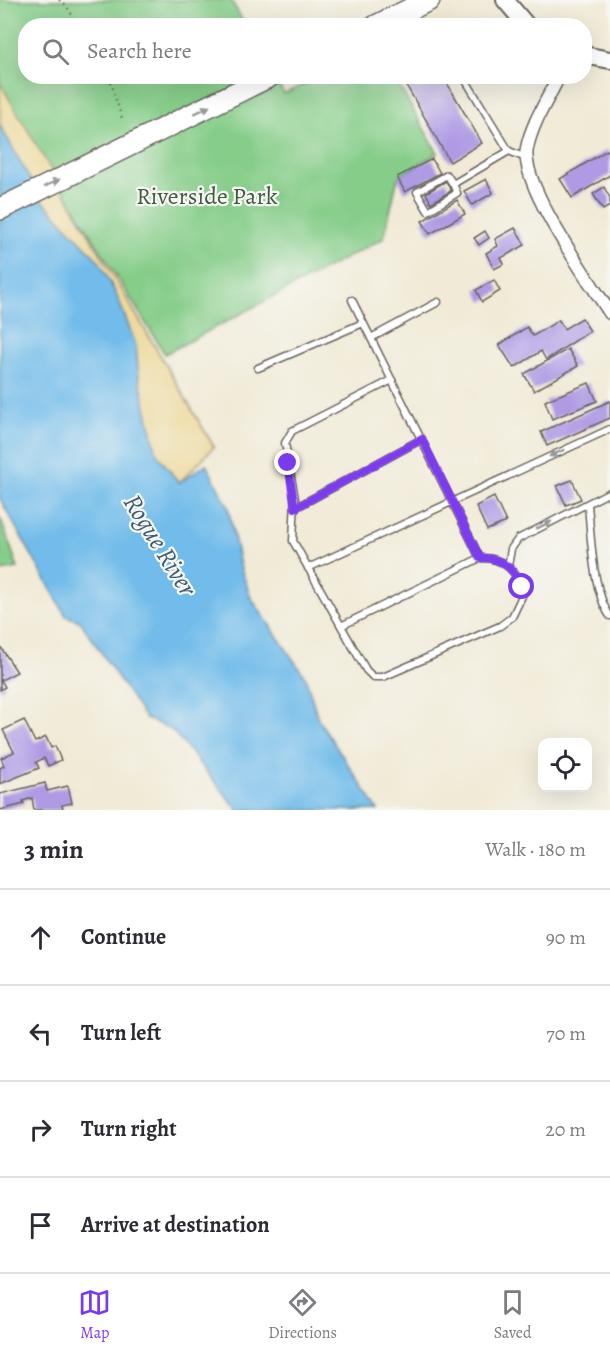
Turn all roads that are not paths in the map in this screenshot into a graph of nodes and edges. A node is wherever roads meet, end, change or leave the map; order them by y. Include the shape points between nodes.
1 (429, 0) edge
2 (505, 0) edge
3 (392, 18) edge
4 (520, 18) edge
5 (592, 56) edge
6 (610, 60) edge
7 (254, 84) edge
8 (468, 84) edge
9 (555, 84) edge
10 (509, 151) junction
11 (526, 158) junction
12 (453, 183) junction
13 (0, 209) edge
14 (352, 300) dead end
15 (438, 302) dead end
16 (610, 313) edge
17 (363, 322) junction
18 (371, 338) junction
19 (258, 368) dead end
20 (393, 380) junction
21 (610, 429) edge
22 (422, 439) junction
23 (610, 492) edge
24 (453, 500) junction
25 (588, 504) junction
26 (295, 508) junction
27 (480, 558) junction
28 (508, 566) junction
29 (309, 568) junction
30 (610, 616) edge
31 (341, 626) junction

1 - 3 highway
2 - 4 street
5 - 6 street
13 -> 7 highway
8 - 10 lane
9 - 11 street via 531,135
10 - 11 lane
10 - 12 lane
11 - 16 street via 541,202
12 - 12 lane via 447,175 417,192 428,211 457,193
14 - 17 lane
15 - 18 lane
17 - 18 lane
17 - 19 lane
18 - 20 lane
20 - 22 lane
20 - 26 lane via 313,418 288,436 285,443
21 -> 24 lane
22 - 24 lane
22 - 26 lane
23 - 25 lane
24 - 27 lane
24 - 29 lane
28 -> 25 lane via 511,549 518,539
25 - 30 lane via 599,588
26 - 29 lane via 293,541
27 - 28 lane via 491,558
27 - 31 lane
28 - 31 lane via 522,587 519,607 512,616 500,626 383,677 366,670
29 - 31 lane

